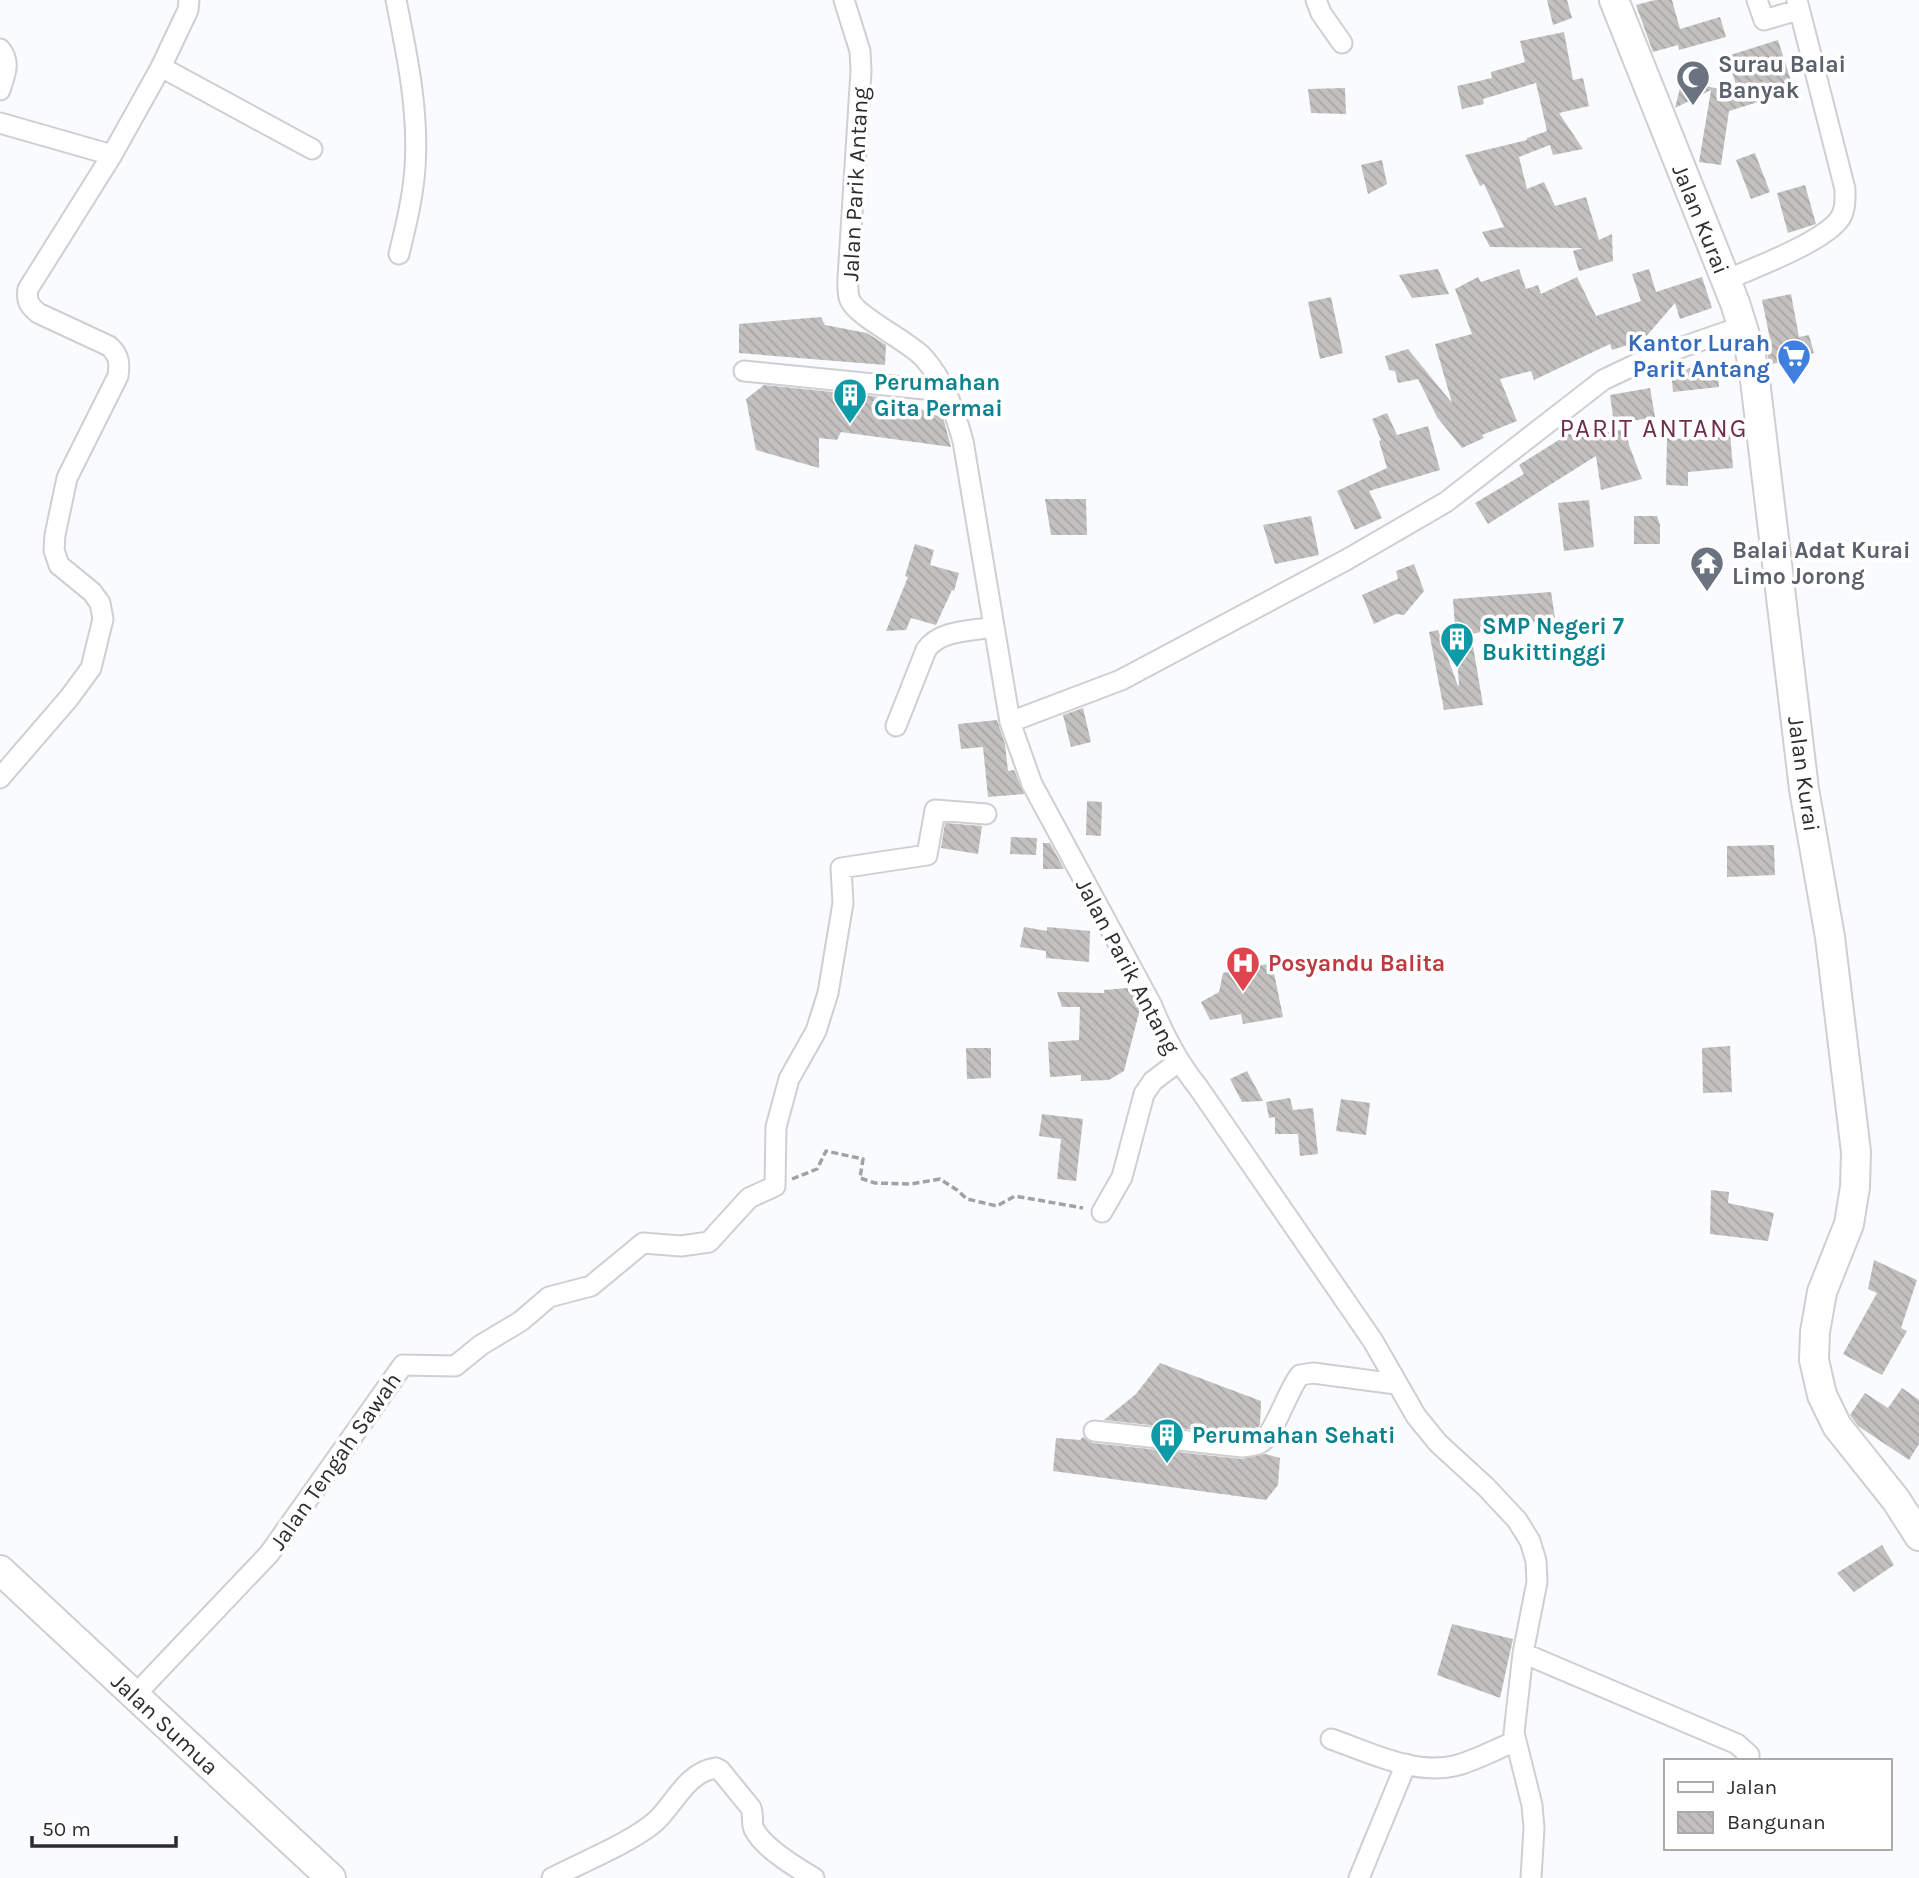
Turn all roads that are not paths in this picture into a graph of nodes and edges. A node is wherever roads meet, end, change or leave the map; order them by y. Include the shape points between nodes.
1 (189, 0) edge
2 (396, 0) edge
3 (844, 0) edge
4 (1316, 0) edge
5 (1614, 0) edge
6 (1757, 0) edge
7 (1798, 5) edge
8 (1342, 43) dead end
9 (0, 49) edge
10 (162, 67) junction
11 (0, 90) edge
12 (0, 122) edge
13 (312, 149) dead end
14 (112, 155) junction
15 (399, 254) dead end
16 (1726, 280) junction
17 (1742, 326) junction
18 (744, 371) dead end
19 (944, 391) junction
20 (994, 627) junction
21 (1010, 722) junction
22 (896, 726) dead end
23 (0, 778) edge
24 (985, 814) dead end
25 (1178, 1062) junction
26 (1102, 1212) road end
27 (1396, 1384) junction
28 (1094, 1431) dead end
29 (1919, 1536) edge
30 (0, 1570) edge
31 (1523, 1653) junction
32 (135, 1695) junction
33 (1331, 1739) dead end
34 (1516, 1741) junction
35 (1749, 1759) edge
36 (1406, 1764) junction
37 (331, 1878) edge
38 (552, 1878) edge
39 (814, 1878) edge
40 (1359, 1878) edge
41 (1531, 1878) edge

1 - 10 street
2 - 15 street via 415,116 411,205
3 - 19 street, Jalan Parik Antang via 862,71 850,300 923,357
4 - 8 street
5 - 16 street, Jalan Kurai
6 - 7 street via 1764,20
7 - 16 street via 1845,189 1845,206 1840,220 1826,230 1786,254
9 - 11 street via 7,58
10 - 13 street
10 - 14 street
12 - 14 street
14 - 23 street via 33,279 27,297 38,313 109,346 120,364 66,478 54,550 59,565 100,603 103,619 91,668
16 - 17 street, Jalan Kurai
17 - 21 street via 1603,380 1446,502 1346,561 1121,680
17 - 29 street, Jalan Kurai via 1755,380 1804,789 1830,937 1856,1152 1849,1224 1822,1292 1814,1360 1822,1395 1837,1426
18 - 19 street
19 - 20 street, Jalan Parik Antang via 963,441
20 - 21 street, Jalan Parik Antang
20 - 22 street via 931,642
21 - 25 street, Jalan Parik Antang via 1032,784 1152,1004
24 - 32 street, Jalan Tengah Sawah via 935,810 927,855 841,868 843,903 828,993 816,1031 789,1079 776,1127 775,1186 749,1198 709,1242 681,1246 643,1243 591,1286 549,1297 455,1366 402,1365 269,1554
25 - 26 street via 1144,1094 1122,1177
25 - 27 street, Jalan Parik Antang via 1373,1341
27 - 28 street via 1313,1373 1300,1376 1268,1437 1251,1446
27 - 31 street, Jalan Parik Antang via 1438,1443 1517,1520 1530,1541 1537,1582
30 - 32 street, Jalan Sumua
31 - 34 street, Jalan Parik Antang
31 - 35 street via 1737,1744
32 - 37 street, Jalan Sumua
33 - 36 street
34 - 36 street via 1453,1766
34 - 41 street, Jalan Parik Antang via 1532,1805
36 - 40 street
38 - 39 street via 648,1828 699,1774 716,1768 751,1808 757,1834

